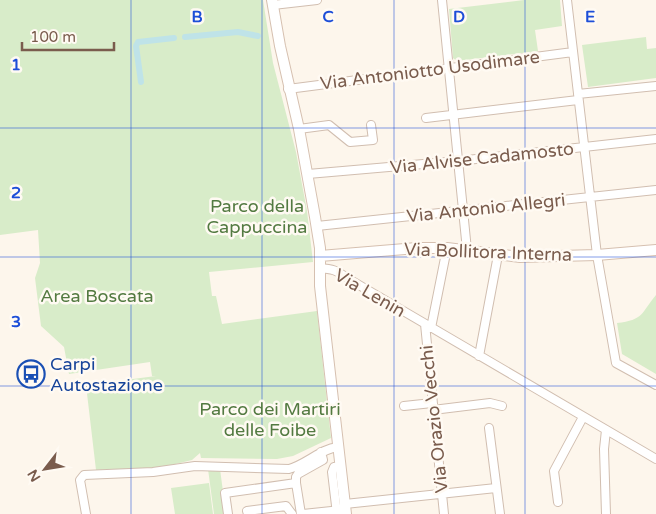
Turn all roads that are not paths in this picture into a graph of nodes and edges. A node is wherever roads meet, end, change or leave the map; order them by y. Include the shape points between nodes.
1 (317, 0) edge
2 (442, 0) edge
3 (567, 0) edge
4 (273, 3) edge
5 (573, 52) junction
6 (449, 67) junction
7 (656, 86) edge
8 (288, 89) junction
9 (578, 97) junction
10 (454, 115) junction
11 (426, 118) dead end
12 (371, 125) dead end
13 (299, 129) junction
14 (656, 139) edge
15 (583, 148) junction
16 (458, 161) junction
17 (308, 174) junction
18 (656, 190) edge
19 (589, 197) junction
20 (463, 210) junction
21 (317, 226) junction
22 (447, 248) junction
23 (467, 250) junction
24 (656, 250) edge
25 (498, 255) junction
26 (597, 255) junction
27 (320, 256) junction
28 (319, 268) junction
29 (428, 326) junction
30 (479, 356) junction
31 (656, 385) edge
32 (404, 406) dead end
33 (502, 406) dead end
34 (432, 407) junction
35 (583, 417) junction
36 (489, 428) dead end
37 (606, 430) junction
38 (338, 447) junction
39 (321, 452) junction
40 (656, 459) edge
41 (296, 483) junction
42 (496, 488) junction
43 (442, 494) junction
44 (558, 502) dead end
45 (342, 510) edge
46 (86, 514) edge
47 (228, 514) edge
48 (248, 514) edge
49 (292, 514) edge
50 (302, 514) edge
51 (444, 514) edge
52 (500, 514) edge
53 (606, 514) edge

1 - 4 street
2 - 6 street
3 - 5 street
4 - 8 street, Via Lenin
5 - 6 street, Via Antoniotto Usodimare
5 - 9 street
6 - 8 street, Via Antoniotto Usodimare
6 - 10 street
7 - 9 street
8 - 13 street, Via Lenin
9 - 10 street
9 - 15 street
10 - 11 street
10 - 16 street
12 - 13 street via 373,140 350,142 330,125
13 - 17 street, Via Lenin
14 - 15 street, Via Alvise Cadamosto
15 - 16 street, Via Alvise Cadamosto
15 - 19 street
16 - 17 street, Via Alvise Cadamosto
16 - 20 street
17 - 21 street, Via Lenin
18 - 19 street, Via Antonio Allegri
19 - 20 street, Via Antonio Allegri
19 - 26 street
20 - 21 street, Via Antonio Allegri
20 - 23 street
21 - 27 street, Via Lenin
22 - 23 street, Via Bollitora Interna
22 - 27 street, Via Bollitora Interna
22 - 29 street, Via Orazio Vecchi
23 - 25 street, Via Bollitora Interna
24 - 26 street, Via Bollitora Interna
25 - 26 street, Via Bollitora Interna
25 - 30 street
26 - 31 street via 616,363
27 - 28 street, Via Lenin
28 - 29 street, Via Lenin via 338,271
28 - 38 street
29 - 30 street, Via Lenin
29 - 34 street, Via Orazio Vecchi
30 - 35 street, Via Lenin
32 - 34 street
33 - 34 street via 490,403
34 - 43 street, Via Orazio Vecchi
35 - 37 street, Via Lenin
35 - 44 street via 554,471
36 - 42 street
37 - 40 street, Via Lenin
37 - 53 street
38 - 39 street
38 - 45 street
39 - 41 street via 322,460 298,474
39 - 46 street via 289,468 195,466 153,472 84,475 80,480
41 - 47 street via 225,493
41 - 50 street
42 - 43 street
42 - 52 street
43 - 45 street
43 - 51 street, Via Orazio Vecchi
45 - 50 street
48 - 49 street via 247,510 286,506

